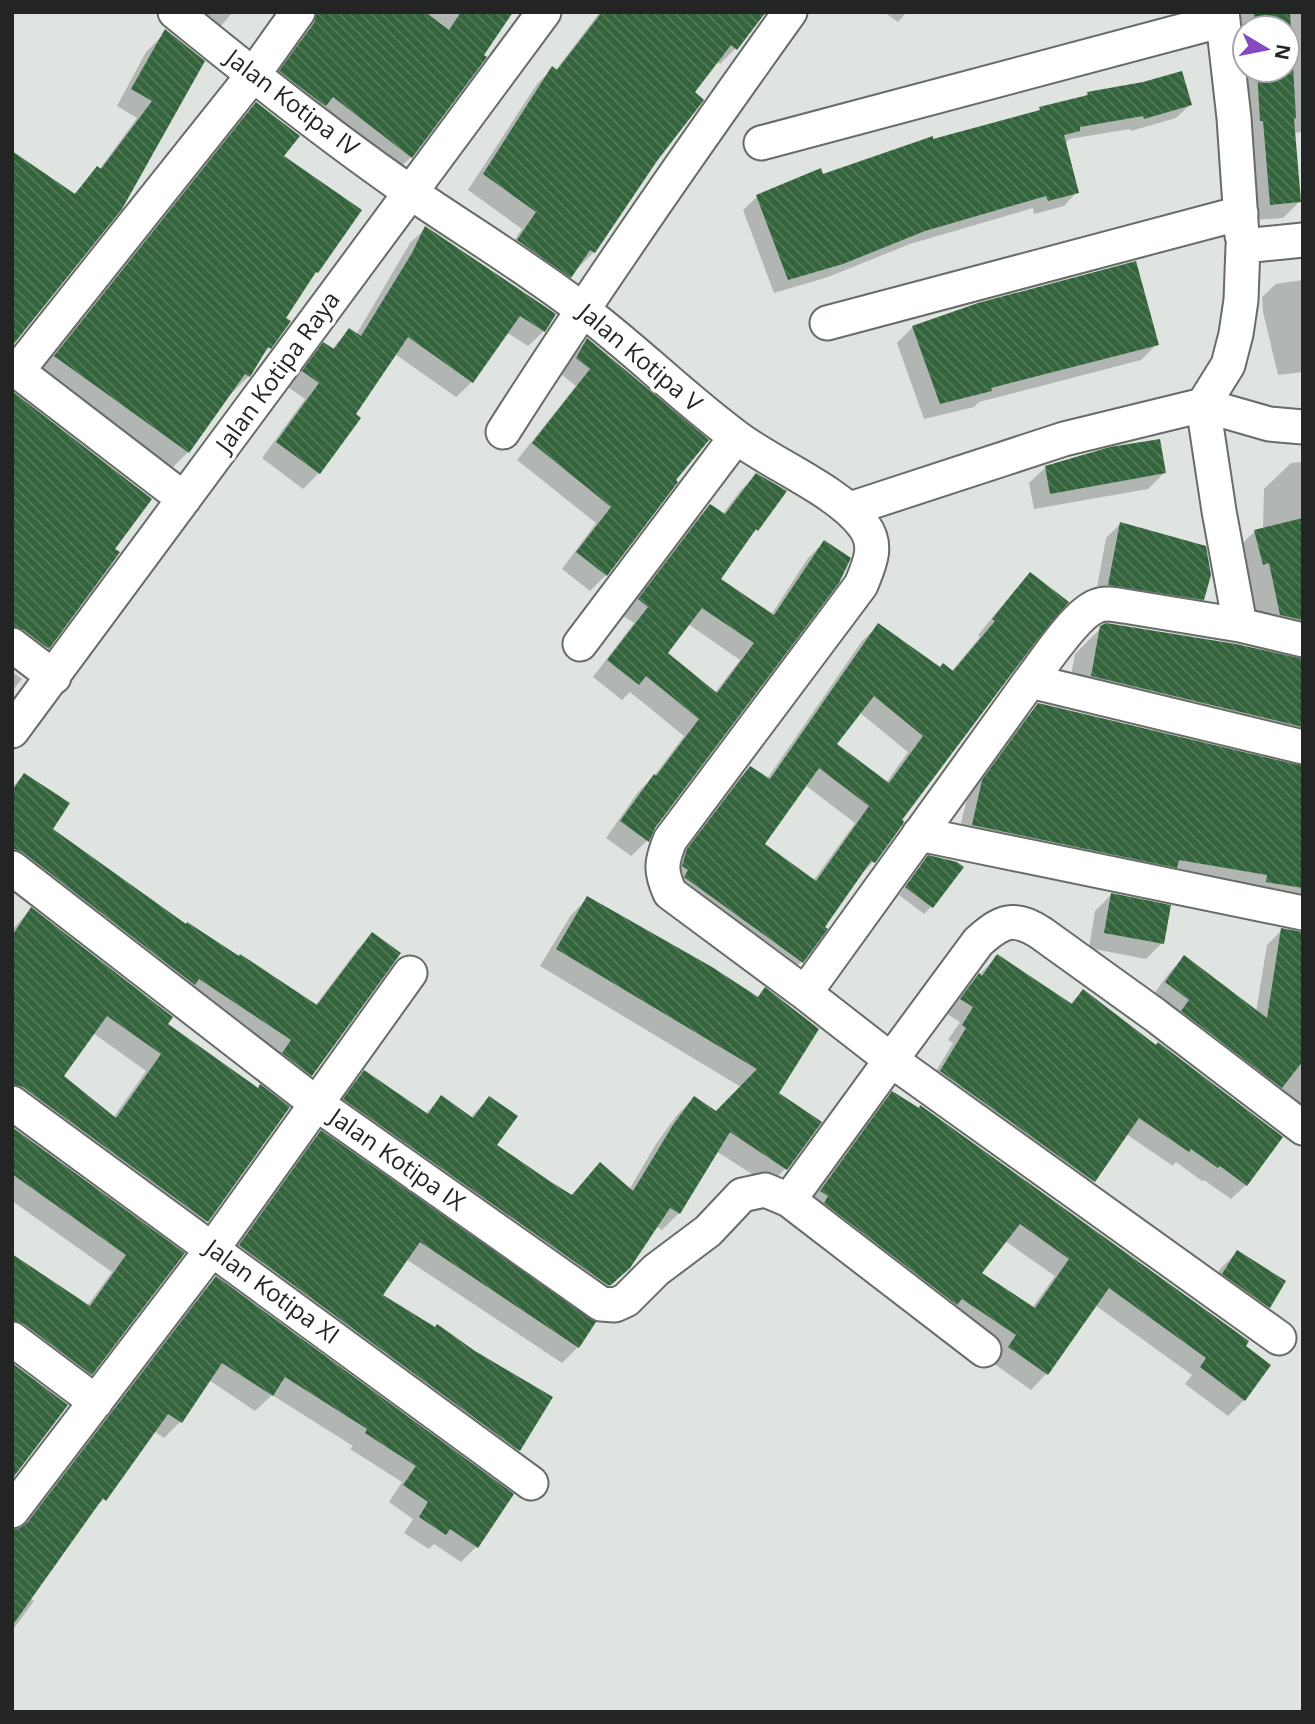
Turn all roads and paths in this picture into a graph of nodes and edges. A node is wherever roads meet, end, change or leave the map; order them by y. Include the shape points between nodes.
1 (175, 12) edge
2 (298, 12) edge
3 (544, 12) edge
4 (790, 12) edge
5 (1223, 16) edge
6 (253, 75) junction
7 (761, 143) dead end
8 (411, 192) junction
9 (1242, 230) junction
10 (1303, 240) edge
11 (582, 309) junction
12 (827, 323) dead end
13 (15, 369) edge
14 (1203, 405) junction
15 (1303, 427) edge
16 (503, 432) dead end
17 (736, 437) junction
18 (184, 499) junction
19 (858, 519) junction
20 (1241, 625) junction
21 (1303, 640) edge
22 (580, 644) dead end
23 (12, 645) edge
24 (54, 677) junction
25 (1030, 681) junction
26 (12, 731) edge
27 (1303, 747) edge
28 (919, 834) junction
29 (12, 868) edge
30 (1303, 913) edge
31 (410, 973) dead end
32 (805, 993) junction
33 (891, 1060) junction
34 (12, 1103) edge
35 (317, 1104) junction
36 (1303, 1128) edge
37 (789, 1200) junction
38 (212, 1248) junction
39 (1279, 1338) dead end
40 (12, 1339) edge
41 (984, 1350) dead end
42 (96, 1402) junction
43 (531, 1483) dead end
44 (12, 1511) edge

1 - 6 street, Jalan Kotipa IV
2 - 6 street
3 - 8 street, Jalan Kotipa Raya
4 - 11 street
5 - 7 street
5 - 9 street
6 - 8 street, Jalan Kotipa IV
6 - 13 street
8 - 11 street, Jalan Kotipa V
8 - 18 street, Jalan Kotipa Raya
9 - 10 street
9 - 12 street
9 - 14 street via 1236,334 1228,366
11 - 16 street
11 - 17 street, Jalan Kotipa V
13 - 18 street
14 - 15 street via 1269,424
14 - 19 street via 1064,439
14 - 20 street
17 - 19 street, Jalan Kotipa V
17 - 22 street
18 - 24 street, Jalan Kotipa Raya
19 - 32 street via 873,544 861,585 670,840 663,857 662,875 670,893
20 - 21 street
20 - 25 street via 1105,604 1094,607 1067,633
23 - 24 street
24 - 26 street, Jalan Kotipa Raya
25 - 27 street
25 - 28 street
28 - 30 street
28 - 32 street
29 - 35 street, Jalan Kotipa IX
31 - 35 street
32 - 33 street
33 - 36 street via 978,942 995,927 1013,921 1030,926 1155,1015
33 - 37 street
33 - 39 street
34 - 38 street, Jalan Kotipa XI
35 - 37 street, Jalan Kotipa IX via 601,1304 626,1300 656,1270 708,1231 742,1195 765,1190
35 - 38 street
37 - 41 street
38 - 42 street
38 - 43 street, Jalan Kotipa XI
40 - 42 street
42 - 44 street

